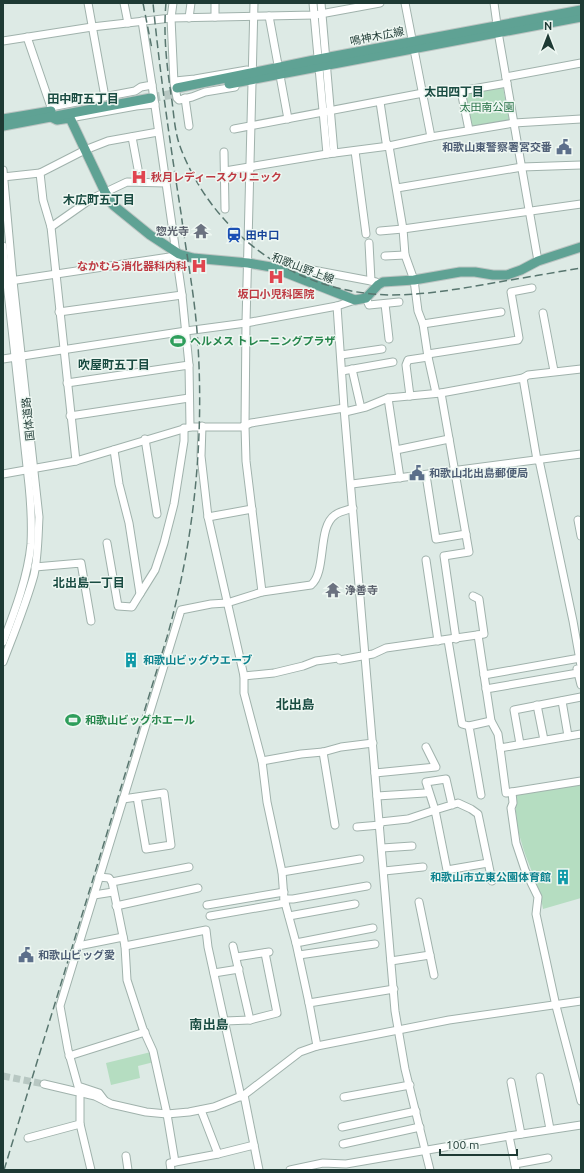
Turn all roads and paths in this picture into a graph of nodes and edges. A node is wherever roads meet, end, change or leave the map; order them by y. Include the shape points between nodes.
1 (88, 3) edge
2 (124, 3) edge
3 (173, 3) edge
4 (191, 3) edge
5 (215, 3) edge
6 (254, 3) edge
7 (313, 3) edge
8 (321, 3) edge
9 (380, 3) edge
10 (405, 3) edge
11 (494, 3) edge
12 (370, 4) edge
13 (349, 6) edge
14 (581, 10) edge
15 (318, 14) junction
16 (254, 16) junction
17 (268, 16) junction
18 (215, 17) junction
19 (581, 17) edge
20 (171, 18) junction
21 (189, 18) junction
22 (142, 21) junction
23 (128, 23) junction
24 (92, 27) junction
25 (498, 29) junction
26 (27, 38) junction
27 (3, 41) edge
28 (413, 44) junction
29 (322, 61) junction
30 (581, 66) edge
31 (279, 70) junction
32 (252, 76) junction
33 (506, 80) junction
34 (179, 90) junction
35 (422, 93) junction
36 (152, 95) junction
37 (105, 97) junction
38 (380, 102) junction
39 (51, 111) junction
40 (327, 112) junction
41 (70, 118) junction
42 (3, 119) edge
43 (288, 119) junction
44 (581, 119) edge
45 (514, 123) junction
46 (3, 126) edge
47 (189, 126) dead end
48 (251, 126) junction
49 (234, 129) dead end
50 (469, 130) junction
51 (158, 132) junction
52 (132, 137) junction
53 (431, 137) junction
54 (389, 146) junction
55 (85, 150) junction
56 (355, 151) junction
57 (224, 152) dead end
58 (330, 154) junction
59 (581, 165) edge
60 (250, 166) junction
61 (522, 168) junction
62 (138, 169) dead end
63 (225, 171) junction
64 (40, 173) junction
65 (3, 175) edge
66 (166, 183) junction
67 (397, 188) junction
68 (105, 192) junction
69 (581, 204) edge
70 (224, 209) dead end
71 (530, 212) junction
72 (51, 227) junction
73 (403, 229) junction
74 (380, 231) dead end
75 (366, 234) dead end
76 (368, 243) dead end
77 (3, 246) edge
78 (581, 247) edge
79 (177, 254) junction
80 (405, 255) junction
81 (385, 256) dead end
82 (538, 261) junction
83 (248, 262) junction
84 (302, 268) dead end
85 (56, 275) junction
86 (414, 280) junction
87 (8, 281) edge
88 (375, 283) junction
89 (532, 288) dead end
90 (182, 295) junction
91 (366, 298) junction
92 (355, 300) junction
93 (399, 302) dead end
94 (385, 304) junction
95 (337, 306) junction
96 (59, 312) junction
97 (501, 312) dead end
98 (543, 313) dead end
99 (246, 323) junction
100 (423, 324) junction
101 (186, 331) junction
102 (389, 339) dead end
103 (382, 349) dead end
104 (64, 350) junction
105 (341, 355) junction
106 (428, 355) junction
107 (18, 357) junction
108 (3, 359) edge
109 (393, 362) dead end
110 (189, 365) junction
111 (352, 369) junction
112 (581, 369) edge
113 (342, 371) junction
114 (554, 371) junction
115 (523, 378) junction
116 (67, 383) junction
117 (438, 393) junction
118 (410, 396) junction
119 (189, 398) junction
120 (388, 398) junction
121 (360, 404) dead end
122 (345, 410) junction
123 (70, 416) junction
124 (202, 426) junction
125 (245, 426) junction
126 (187, 427) junction
127 (145, 440) junction
128 (449, 440) junction
129 (114, 450) junction
130 (396, 450) junction
131 (581, 454) edge
132 (538, 460) junction
133 (76, 461) junction
134 (31, 469) junction
135 (455, 471) junction
136 (3, 474) edge
137 (426, 474) junction
138 (400, 478) junction
139 (352, 484) junction
140 (353, 508) junction
141 (252, 509) junction
142 (157, 514) dead end
143 (208, 517) junction
144 (578, 520) dead end
145 (466, 534) junction
146 (581, 536) edge
147 (107, 543) dead end
148 (426, 560) dead end
149 (35, 567) junction
150 (262, 592) junction
151 (140, 594) junction
152 (473, 596) dead end
153 (227, 603) junction
154 (581, 620) edge
155 (91, 621) dead end
156 (573, 621) junction
157 (478, 635) junction
158 (456, 638) junction
159 (6, 639) edge
160 (448, 640) junction
161 (438, 641) junction
162 (366, 655) junction
163 (3, 662) edge
164 (579, 665) edge
165 (484, 675) junction
166 (244, 676) junction
167 (581, 685) edge
168 (486, 689) junction
169 (581, 697) edge
170 (562, 701) junction
171 (537, 705) junction
172 (491, 721) junction
173 (469, 726) junction
174 (581, 734) edge
175 (568, 736) junction
176 (544, 740) junction
177 (373, 744) junction
178 (520, 744) junction
179 (426, 746) dead end
180 (500, 748) junction
181 (323, 752) junction
182 (262, 761) junction
183 (375, 773) junction
184 (581, 781) edge
185 (512, 792) junction
186 (425, 793) dead end
187 (481, 795) dead end
188 (377, 796) junction
189 (137, 797) junction
190 (123, 799) junction
191 (452, 805) junction
192 (435, 810) junction
193 (380, 824) junction
194 (335, 825) dead end
195 (357, 827) dead end
196 (412, 846) dead end
197 (382, 848) junction
198 (360, 859) dead end
199 (488, 863) junction
200 (188, 867) dead end
201 (422, 867) dead end
202 (384, 871) junction
203 (282, 872) junction
204 (99, 877) junction
205 (492, 881) dead end
206 (112, 882) junction
207 (367, 886) dead end
208 (198, 888) dead end
209 (113, 892) junction
210 (94, 895) junction
211 (285, 898) junction
212 (420, 902) dead end
213 (355, 904) dead end
214 (207, 905) dead end
215 (116, 906) junction
216 (210, 916) dead end
217 (289, 916) junction
218 (373, 928) dead end
219 (123, 937) junction
220 (296, 942) junction
221 (375, 944) dead end
222 (78, 946) junction
223 (125, 946) junction
224 (234, 946) dead end
225 (299, 955) junction
226 (430, 955) junction
227 (236, 957) junction
228 (391, 961) junction
229 (239, 969) junction
230 (214, 973) junction
231 (434, 975) dead end
232 (394, 989) junction
233 (581, 1001) edge
234 (309, 1003) junction
235 (556, 1006) junction
236 (250, 1020) junction
237 (225, 1021) junction
238 (398, 1030) junction
239 (145, 1032) junction
240 (317, 1046) junction
241 (70, 1056) junction
242 (540, 1077) dead end
243 (511, 1082) dead end
244 (410, 1085) junction
245 (243, 1096) junction
246 (80, 1097) junction
247 (344, 1097) dead end
248 (105, 1100) junction
249 (581, 1101) edge
250 (201, 1110) junction
251 (416, 1112) junction
252 (168, 1114) junction
253 (80, 1124) junction
254 (581, 1125) edge
255 (342, 1127) dead end
256 (420, 1127) junction
257 (550, 1129) junction
258 (521, 1134) junction
259 (509, 1136) junction
260 (28, 1138) dead end
261 (343, 1144) dead end
262 (254, 1145) junction
263 (425, 1150) junction
264 (218, 1154) junction
265 (126, 1156) dead end
266 (548, 1158) dead end
267 (175, 1162) junction
268 (347, 1167) edge
269 (516, 1167) edge
270 (91, 1170) edge
271 (128, 1170) edge
272 (171, 1170) edge
273 (258, 1170) edge
274 (290, 1170) edge
275 (430, 1170) edge

1 - 24 street
2 - 23 street
3 - 20 street
4 - 21 street
5 - 18 street
6 - 16 street
7 - 15 street
8 - 15 street
9 - 12 street
10 - 28 street
11 - 25 street
12 - 13 street
13 - 15 street
14 - 25 main road, 鳴神木広線
15 - 17 street
15 - 29 street
16 - 17 street
16 - 18 street
16 - 32 street
17 - 31 street
18 - 21 street
19 - 25 main road, 鳴神木広線
20 - 21 street
20 - 22 street
20 - 34 street
22 - 23 street
22 - 36 street
23 - 24 street
24 - 26 street
24 - 37 street
25 - 28 main road, 鳴神木広線
25 - 33 street
26 - 27 street
26 - 39 street
28 - 29 main road, 鳴神木広線
28 - 35 street
29 - 31 main road, 鳴神木広線
29 - 40 street
30 - 33 street
31 - 32 main road, 鳴神木広線
31 - 43 street
32 - 34 main road, 鳴神木広線
32 - 48 street
33 - 45 street
33 - 50 street via 461,91
34 - 47 street
35 - 38 street
35 - 53 street
36 - 37 street via 141,87 135,91
36 - 39 main road
36 - 41 street via 143,106
36 - 51 street
37 - 39 street
38 - 40 street
38 - 54 street via 386,142
39 - 41 main road via 58,120
39 - 42 main road
39 - 46 main road
40 - 43 street
40 - 58 street
41 - 55 main road, 和歌山野上線
43 - 48 street
44 - 45 street
45 - 50 street
45 - 61 street
48 - 49 street
48 - 60 street
50 - 53 street
51 - 52 street
51 - 66 street
52 - 55 street via 108,141
52 - 62 street
53 - 54 street
54 - 56 street
54 - 67 street
55 - 64 street
55 - 68 main road, 和歌山野上線
56 - 58 street
56 - 75 street
57 - 63 street
58 - 60 street
59 - 61 street
60 - 63 street
60 - 83 street
61 - 67 street
61 - 71 street
63 - 70 street
64 - 65 street
64 - 72 street via 43,200
65 - 87 street, 国体道路
66 - 68 street via 127,182
66 - 79 street
67 - 73 street
68 - 72 street
68 - 79 main road, 和歌山野上線 via 113,205 150,236
69 - 71 street
71 - 73 street
71 - 82 street
72 - 85 street
73 - 74 street
73 - 80 street
76 - 88 street
77 - 87 street, 国体道路
78 - 82 main road
79 - 83 main road, 和歌山野上線 via 193,258
79 - 85 street
79 - 90 street
80 - 81 street
80 - 86 street
82 - 86 main road via 507,275 460,272
83 - 92 main road, 和歌山野上線 via 280,270
83 - 99 street
84 - 88 street
85 - 87 street
85 - 96 street
86 - 88 main road
86 - 100 street via 418,311
87 - 107 street, 国体道路
88 - 91 main road
89 - 106 street via 511,292 518,340
90 - 96 street
90 - 101 street
91 - 92 main road
91 - 94 street via 370,305
92 - 95 street
93 - 94 street
94 - 102 street
95 - 99 street
95 - 105 street
96 - 104 street
97 - 100 street
98 - 114 street
99 - 101 street
99 - 125 street
100 - 106 street
101 - 104 street
101 - 110 street
103 - 105 street
104 - 107 street
104 - 116 street
105 - 113 street
106 - 117 street
106 - 118 street via 408,360 406,365
107 - 108 street
107 - 134 street, 国体道路
109 - 111 street
110 - 116 street
110 - 119 street
111 - 113 street
111 - 121 street
112 - 114 street
113 - 122 street
114 - 115 street
115 - 117 street
115 - 132 street
116 - 123 street
117 - 118 street
117 - 128 street
118 - 120 street
119 - 123 street
119 - 126 street
120 - 122 street via 366,407
120 - 130 street
122 - 125 street via 251,423
122 - 139 street
123 - 133 street
124 - 125 street
124 - 126 street
124 - 143 street via 201,456
125 - 141 street
126 - 127 street
126 - 151 street via 174,504 164,543 155,570
127 - 129 street
127 - 142 street
128 - 130 street
128 - 135 street
129 - 133 street
129 - 151 street
130 - 138 street
131 - 132 street
132 - 135 street
132 - 156 street
133 - 134 street
134 - 136 street
134 - 149 street, 国体道路 via 39,517
134 - 159 street, 国体道路 via 31,545 26,574
135 - 137 street
135 - 145 street
137 - 138 street
137 - 145 street via 436,539
138 - 139 street
139 - 140 street
140 - 150 street via 335,514 327,523 320,567 311,585
140 - 162 street
141 - 143 street
141 - 150 street
143 - 153 street
144 - 146 street
145 - 158 street via 469,552 444,556
147 - 151 street via 118,606 132,607
148 - 161 street
149 - 155 street via 81,563
149 - 159 street, 国体道路 via 25,604
150 - 153 street
152 - 157 street via 478,599 484,634
153 - 166 street
153 - 190 street via 180,610
154 - 156 street
156 - 164 street
157 - 158 street
157 - 165 street
158 - 160 street
159 - 163 street, 国体道路
160 - 161 street
160 - 173 street via 462,724
161 - 162 street via 386,648
162 - 166 street via 316,661 274,673
162 - 177 street
164 - 165 street
164 - 167 street
164 - 168 street
165 - 168 street
166 - 182 street via 244,693
168 - 172 street
169 - 170 street
170 - 171 street
170 - 175 street
171 - 176 street
171 - 178 street via 514,710
172 - 173 street
172 - 180 street via 498,734
173 - 187 street
174 - 175 street
175 - 176 street
176 - 178 street
177 - 181 street via 341,747
177 - 183 street
178 - 180 street
179 - 183 street via 436,767
180 - 185 street via 506,793
181 - 182 street
181 - 194 street
182 - 203 street via 267,802
183 - 188 street
184 - 185 street
185 - 235 street via 511,808 516,843 538,897 536,914
186 - 188 street
188 - 193 street
189 - 189 street via 164,793 171,845 146,849
189 - 190 street
190 - 204 street
191 - 192 street
191 - 192 street via 446,779 426,782
191 - 199 street via 458,803 478,814
192 - 193 street via 408,819
192 - 199 street via 447,870
193 - 195 street
193 - 197 street
196 - 197 street
197 - 202 street
198 - 203 street
199 - 205 street
200 - 206 street
201 - 202 street
202 - 228 street
203 - 211 street
204 - 206 street via 109,878
204 - 210 street
206 - 209 street
207 - 211 street via 293,899
208 - 215 street
209 - 210 street
209 - 215 street
210 - 222 street
211 - 214 street
211 - 216 street
211 - 217 street
212 - 226 street
213 - 217 street
215 - 219 street
217 - 220 street
218 - 220 street
219 - 222 street
219 - 223 street
220 - 225 street
221 - 225 street
222 - 241 street via 60,1006
223 - 230 street via 206,930
223 - 239 street via 127,980
224 - 227 street
225 - 234 street
226 - 228 street
226 - 231 street
227 - 229 street
227 - 236 street via 267,953 277,1013
228 - 232 street
229 - 230 street
229 - 236 street
230 - 237 street
232 - 234 street
232 - 238 street
233 - 235 street
234 - 240 street
235 - 238 street via 449,1020
235 - 249 street
236 - 237 street
237 - 245 street
238 - 240 street
238 - 244 street
239 - 241 street
239 - 252 street via 153,1050
240 - 245 street via 300,1052
241 - 248 street via 78,1086 99,1093
242 - 257 street
243 - 258 street
244 - 247 street
244 - 251 street
245 - 250 street via 214,1108
245 - 262 street
246 - 248 street
246 - 248 street via 44,1087
246 - 253 street
248 - 252 street via 111,1104 146,1112
250 - 252 street
250 - 264 street
251 - 255 street
251 - 256 street
252 - 267 street
253 - 260 street
253 - 270 street
254 - 257 street
256 - 261 street
256 - 263 street
257 - 258 street
258 - 259 street
259 - 263 street
259 - 269 street
262 - 264 street
262 - 273 street
263 - 268 street
263 - 275 street
264 - 267 street
265 - 271 street
266 - 269 street
267 - 272 street via 170,1163
268 - 274 street via 324,1163

